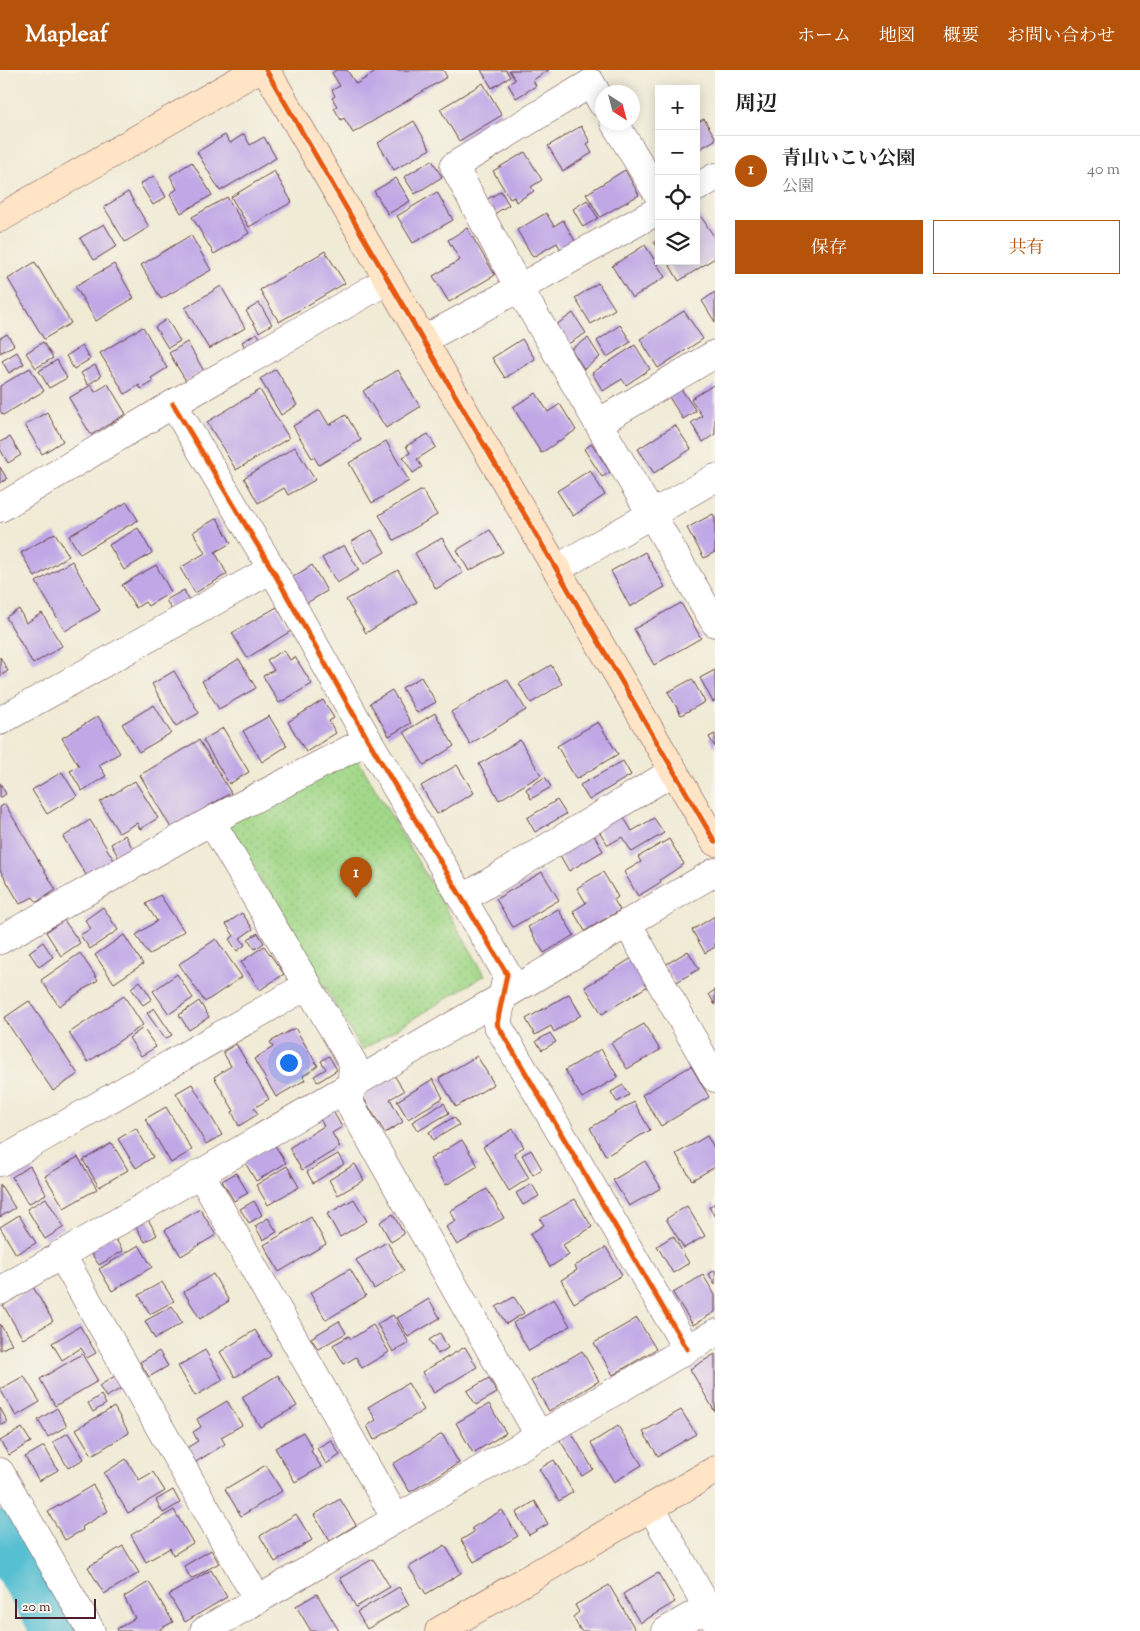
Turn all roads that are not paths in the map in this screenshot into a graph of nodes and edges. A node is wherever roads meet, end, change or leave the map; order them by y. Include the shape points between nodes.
1 (257, 70) edge
2 (266, 70) edge
3 (595, 90) edge
4 (619, 130) edge
5 (715, 177) edge
6 (700, 186) edge
7 (655, 189) edge
8 (655, 212) edge
9 (0, 218) edge
10 (388, 280) junction
11 (519, 288) junction
12 (423, 340) junction
13 (715, 354) edge
14 (173, 404) junction
15 (598, 423) junction
16 (715, 478) edge
17 (0, 508) edge
18 (652, 515) junction
19 (272, 569) junction
20 (556, 569) junction
21 (715, 624) edge
22 (0, 721) edge
23 (368, 740) junction
24 (674, 771) junction
25 (211, 822) junction
26 (715, 842) edge
27 (715, 872) edge
28 (462, 899) junction
29 (627, 923) junction
30 (0, 940) edge
31 (308, 986) junction
32 (504, 995) junction
33 (715, 1078) edge
34 (352, 1084) junction
35 (0, 1162) edge
36 (200, 1173) junction
37 (61, 1254) junction
38 (0, 1291) edge
39 (715, 1332) edge
40 (687, 1349) junction
41 (539, 1435) junction
42 (715, 1470) edge
43 (0, 1472) edge
44 (651, 1508) junction
45 (396, 1519) junction
46 (258, 1600) junction
47 (711, 1614) edge
48 (91, 1631) edge
49 (204, 1631) edge
50 (439, 1631) edge
51 (666, 1631) edge

1 - 9 street
2 - 10 street
3 - 11 street via 591,83 454,166
4 - 7 street
5 - 6 street
8 - 11 street
10 - 12 street
10 - 14 street
11 - 12 street
11 - 15 street
12 - 20 street
13 - 15 street
14 - 17 street
14 - 19 street
15 - 18 street
16 - 18 street
18 - 20 street
18 - 21 street
19 - 22 street
19 - 23 street
20 - 24 street
23 - 25 street
23 - 28 street
24 - 26 street
24 - 28 street
25 - 30 street
25 - 31 street
27 - 29 street
28 - 32 street via 508,974
29 - 32 street
29 - 33 street
31 - 34 street via 353,1063
31 - 35 street
32 - 34 street
32 - 40 street via 496,1024
34 - 36 street
34 - 41 street via 350,1104
36 - 37 street
36 - 45 street
37 - 38 street
37 - 46 street
39 - 40 street
40 - 41 street
41 - 45 street
42 - 44 street
43 - 48 street
44 - 47 street
44 - 50 street
45 - 46 street
46 - 49 street
47 - 51 street

